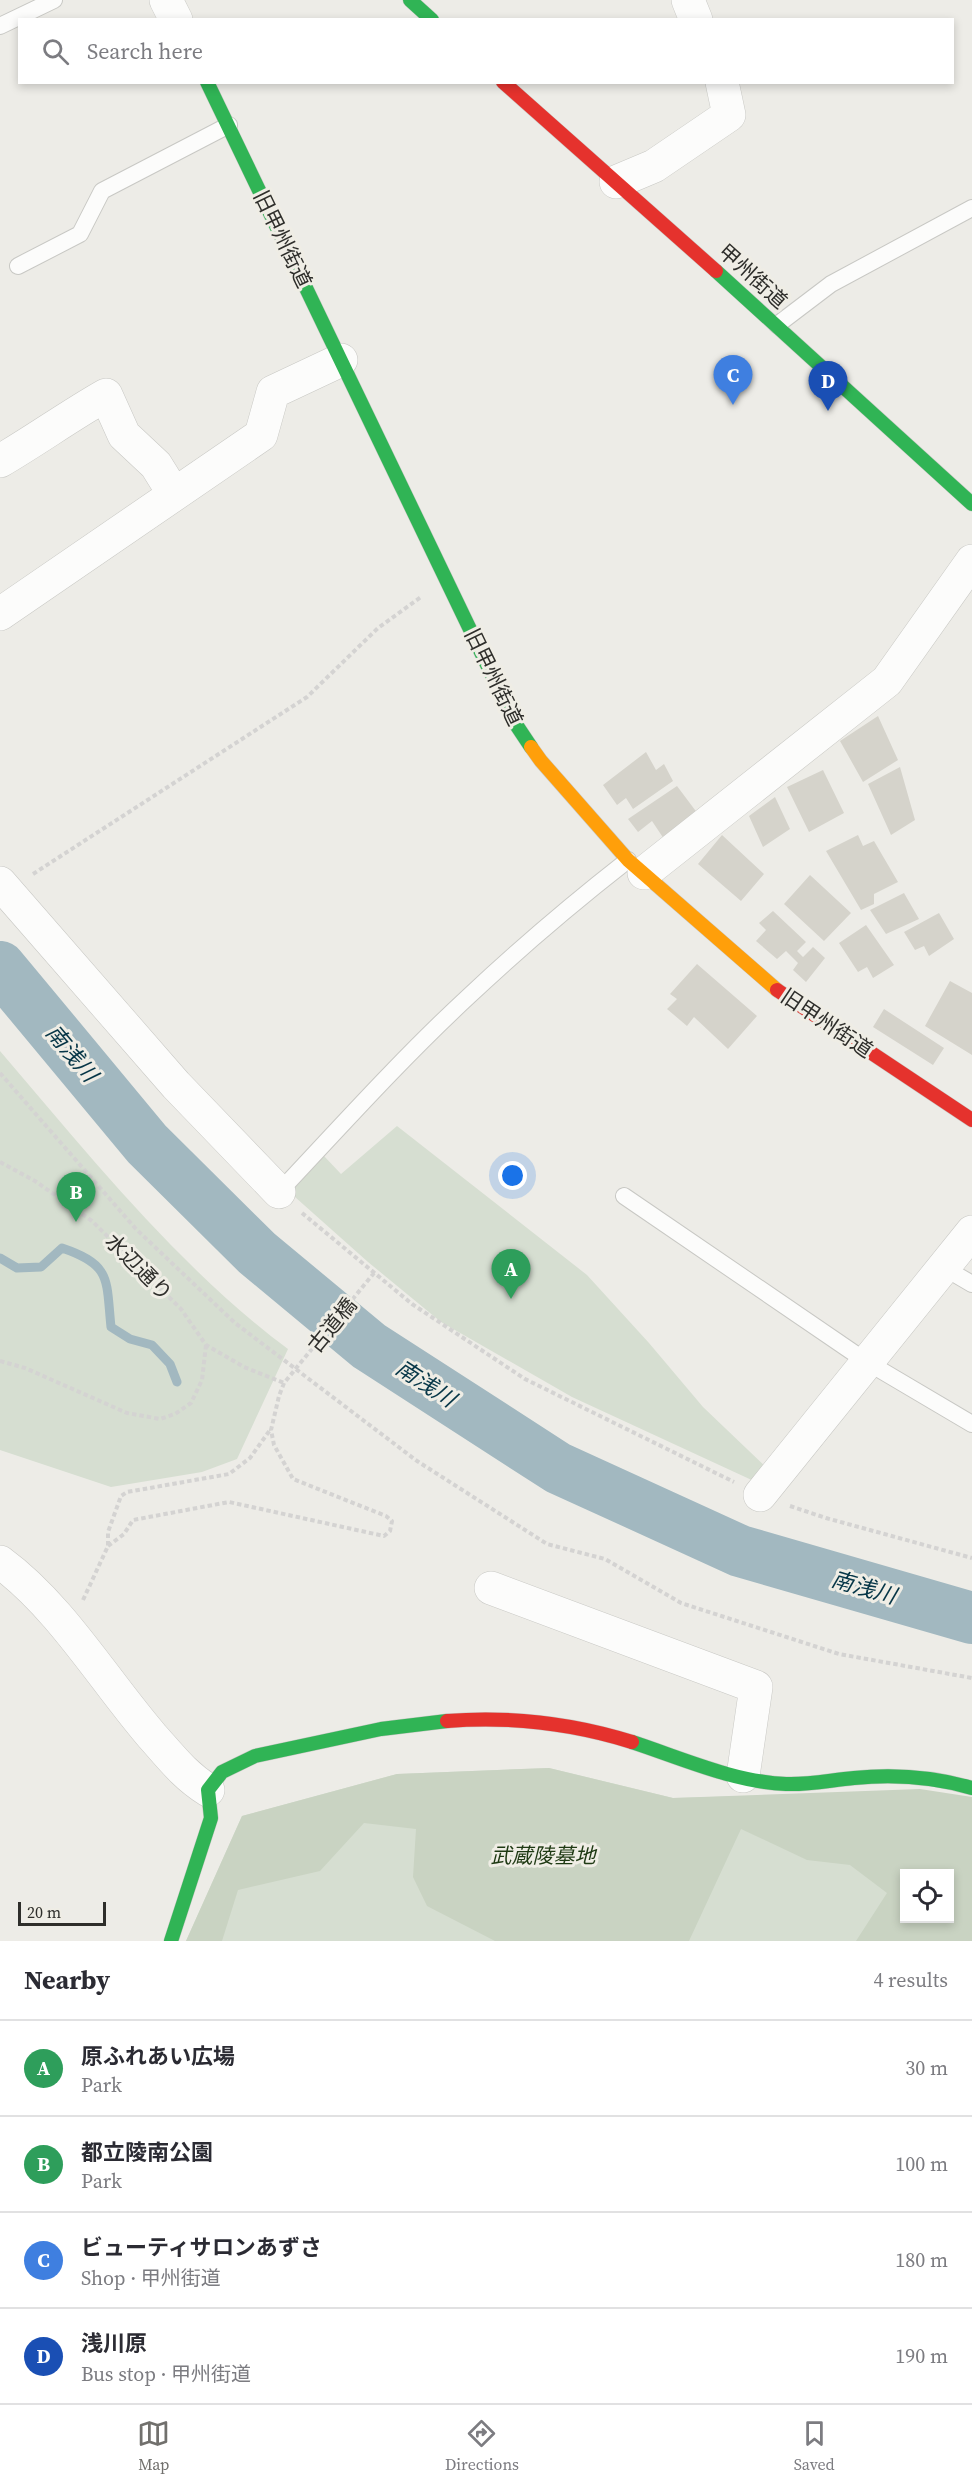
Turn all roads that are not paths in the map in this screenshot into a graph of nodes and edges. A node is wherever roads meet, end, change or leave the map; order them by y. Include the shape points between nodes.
1 (54, 0) edge
2 (166, 0) edge
3 (410, 0) edge
4 (688, 0) edge
5 (175, 18) edge
6 (430, 18) edge
7 (695, 18) edge
8 (0, 26) edge
9 (208, 84) edge
10 (505, 84) edge
11 (722, 84) edge
12 (229, 125) junction
13 (616, 182) junction
14 (972, 208) edge
15 (18, 266) dead end
16 (777, 325) junction
17 (341, 360) junction
18 (0, 461) edge
19 (174, 494) junction
20 (972, 504) edge
21 (972, 561) edge
22 (0, 614) edge
23 (636, 866) junction
24 (5, 889) edge
25 (972, 1120) edge
26 (279, 1192) joint
27 (624, 1196) dead end
28 (972, 1232) edge
29 (944, 1267) junction
30 (972, 1284) edge
31 (867, 1362) junction
32 (972, 1424) edge
33 (760, 1495) road end
34 (0, 1562) edge
35 (491, 1588) dead end
36 (743, 1776) junction
37 (972, 1788) edge
38 (208, 1790) junction
39 (171, 1941) edge

1 - 8 lane
2 - 5 street
3 - 6 main road
4 - 7 street
9 - 12 main road, 旧甲州街道
10 - 13 main road, 甲州街道
11 - 13 street via 729,115 654,166
12 - 15 lane via 102,191 80,234
12 - 17 main road, 旧甲州街道
13 - 16 main road, 甲州街道
14 - 16 lane via 831,284
16 - 20 main road, 甲州街道
17 - 19 street via 273,392 261,435
17 - 23 main road, 旧甲州街道 via 515,723 541,761
18 - 19 street via 106,395 124,435 156,465
19 - 22 street
21 - 23 street via 887,681
23 - 25 main road, 旧甲州街道 via 783,995
23 - 26 lane via 548,923 468,996
24 - 26 street via 176,1085
27 - 31 lane
28 - 29 street
29 - 30 lane
29 - 31 street
31 - 32 lane
31 - 33 street
34 - 38 street via 33,1590 188,1778
35 - 36 street via 756,1687
36 - 37 main road via 795,1784 905,1775
36 - 38 main road via 579,1727 474,1719 390,1728 258,1755 221,1773
38 - 39 main road via 211,1818

